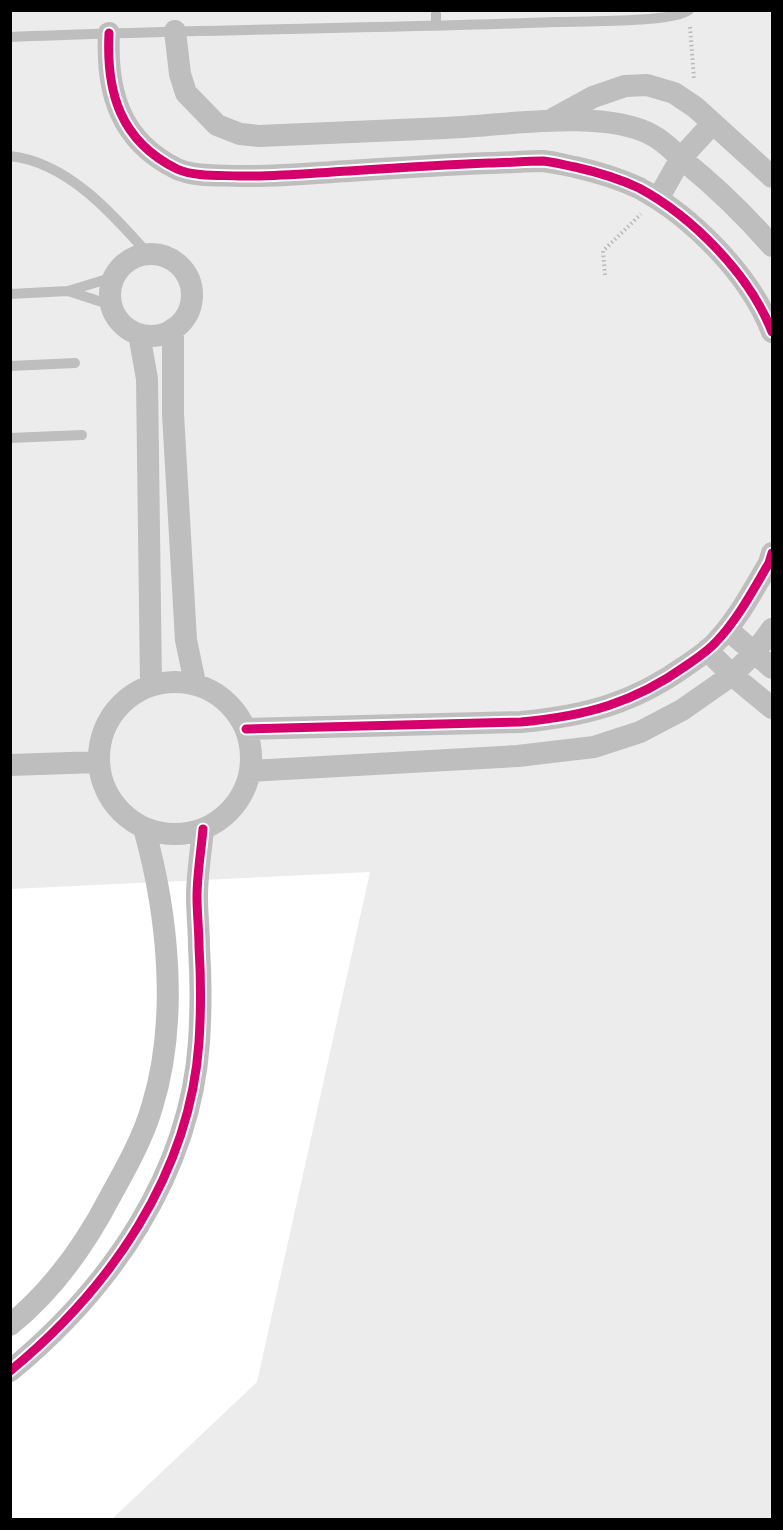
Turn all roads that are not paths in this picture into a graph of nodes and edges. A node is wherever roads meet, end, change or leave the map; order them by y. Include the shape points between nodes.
1 (436, 10) edge
2 (689, 10) edge
3 (436, 27) junction
4 (176, 31) junction
5 (109, 33) junction
6 (10, 37) edge
7 (551, 120) junction
8 (713, 123) junction
9 (10, 156) edge
10 (681, 158) junction
11 (772, 177) edge
12 (658, 199) junction
13 (772, 246) edge
14 (148, 254) junction
15 (114, 277) junction
16 (68, 291) junction
17 (10, 294) edge
18 (111, 305) junction
19 (174, 329) junction
20 (772, 332) edge
21 (139, 334) junction
22 (75, 363) dead end
23 (10, 366) edge
24 (82, 435) dead end
25 (10, 438) edge
26 (772, 553) edge
27 (727, 629) junction
28 (772, 629) edge
29 (707, 650) junction
30 (755, 652) junction
31 (772, 668) edge
32 (732, 675) junction
33 (195, 683) junction
34 (151, 684) junction
35 (772, 708) edge
36 (246, 729) junction
37 (98, 762) junction
38 (10, 765) edge
39 (250, 771) junction
40 (144, 828) junction
41 (203, 829) junction
42 (10, 1325) edge
43 (10, 1371) edge

1 - 3 lane
2 - 3 lane via 666,18
3 - 4 lane
4 - 5 lane
4 - 7 street via 186,93 217,125 240,134 446,128
5 - 6 lane
5 - 12 street via 110,80 116,104 131,131 148,150 179,170 269,177 545,161 603,173
7 - 8 street via 593,97 625,86 647,85 674,93
7 - 10 street via 616,123 637,128 653,135
8 - 10 street
8 - 11 street
9 - 14 lane via 64,175 106,209
10 - 12 street
10 - 13 street via 720,191
12 - 20 street via 704,236 736,270 766,315
14 - 15 street via 125,262
14 - 19 street via 170,257 190,279 191,304 186,318
15 - 16 lane
15 - 18 street
16 - 17 lane
16 - 18 lane
18 - 21 street via 126,327
19 - 21 street via 153,336
19 - 33 street via 173,414 186,640
21 - 34 street via 147,379
22 - 23 lane
24 - 25 lane
26 - 27 street
27 - 29 street
27 - 30 street
28 - 30 street
29 - 32 street
29 - 36 street via 654,687 604,708 564,718
30 - 31 street
30 - 32 street
32 - 35 street
32 - 39 street via 682,710 640,732 594,747 518,756
33 - 34 street
33 - 36 street via 234,708
34 - 37 street via 122,701 103,729
36 - 39 street via 251,749
37 - 38 street
37 - 40 street via 105,789 121,813
39 - 41 street via 242,796 226,816
40 - 41 street via 174,834
40 - 42 street via 162,904 167,962 162,1065 152,1108 137,1146 95,1226 69,1264
41 - 43 street via 197,897 199,1043 183,1126 148,1211 110,1270 67,1320

